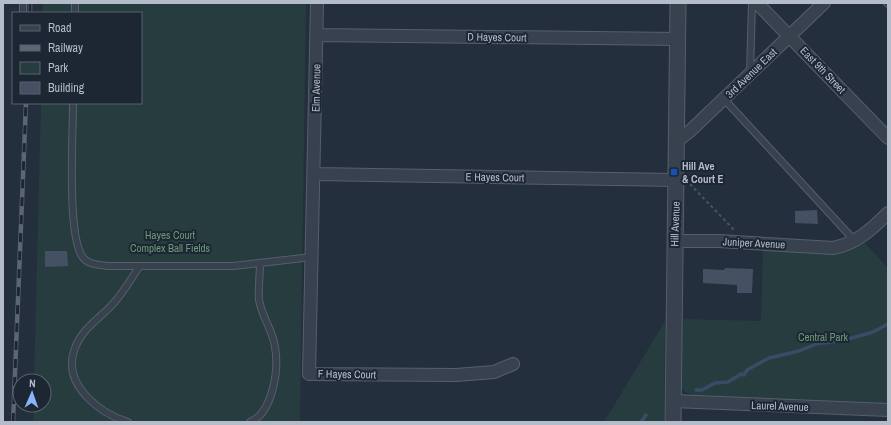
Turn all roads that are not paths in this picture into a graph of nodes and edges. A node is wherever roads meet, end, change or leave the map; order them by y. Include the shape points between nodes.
1 (317, 3) edge
2 (678, 3) edge
3 (752, 3) edge
4 (757, 3) edge
5 (824, 3) edge
6 (317, 35) junction
7 (789, 36) junction
8 (678, 39) junction
9 (750, 75) junction
10 (724, 99) junction
11 (73, 104) edge
12 (888, 138) edge
13 (677, 141) junction
14 (315, 174) junction
15 (683, 182) junction
16 (888, 213) edge
17 (674, 241) junction
18 (855, 241) junction
19 (312, 257) junction
20 (260, 263) junction
21 (139, 267) junction
22 (513, 364) dead end
23 (673, 401) junction
24 (888, 410) edge
25 (128, 422) edge
26 (250, 422) edge
27 (672, 422) edge

1 - 6 street, Elm Avenue
2 - 8 street, Hill Avenue
3 - 9 lane
4 - 7 street, East 9th Street
5 - 7 street, 3rd Avenue East
6 - 8 street, D Hayes Court
6 - 14 street, Elm Avenue
7 - 9 street, 3rd Avenue East
7 - 12 street, East 9th Street
8 - 13 street, Hill Avenue
9 - 10 street, 3rd Avenue East
10 - 13 street, 3rd Avenue East
10 - 18 lane
11 - 21 lane via 73,218 77,244 82,256 94,264
13 - 15 street, Hill Avenue
14 - 15 street, E Hayes Court
14 - 19 street, F Hayes Court
15 - 17 street, Hill Avenue
16 - 18 street
17 - 18 street, Juniper Avenue via 833,248
17 - 23 street, Hill Avenue
19 - 20 lane
19 - 22 street, F Hayes Court via 309,374 462,374 494,372
20 - 21 lane via 233,266
20 - 26 lane via 259,299 275,348 276,368 269,401 262,413
21 - 25 lane via 112,304 93,321 74,351 74,376 81,390 102,410
23 - 24 street, Laurel Avenue
23 - 27 street, Hill Avenue

